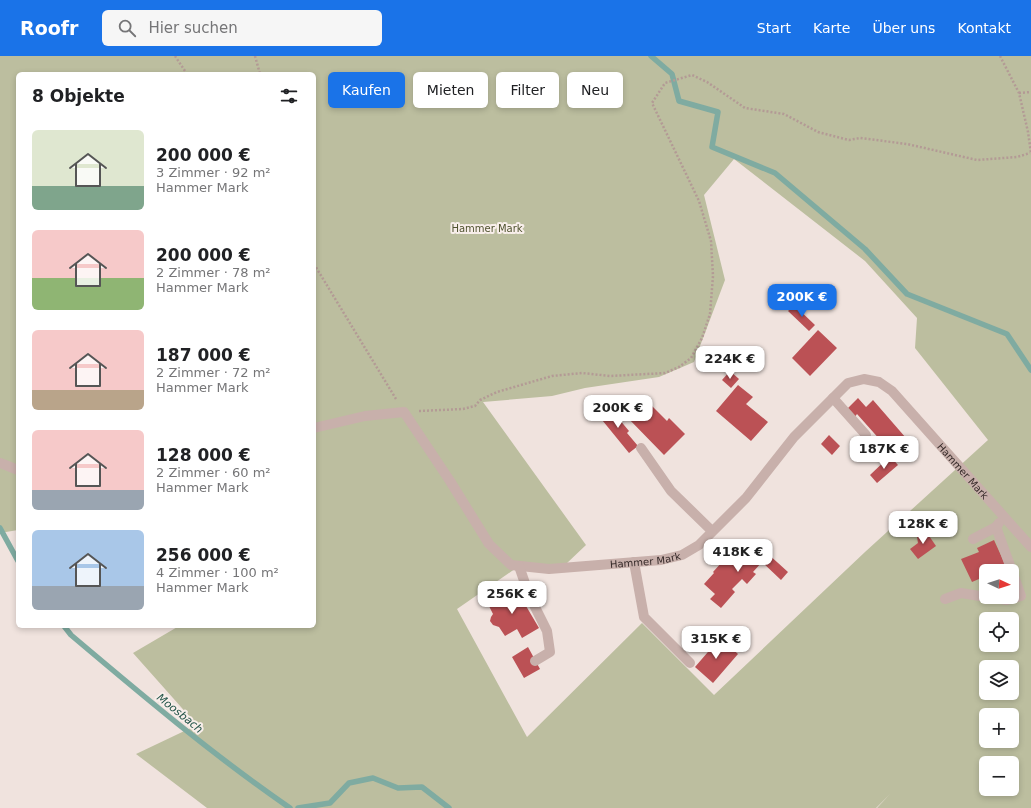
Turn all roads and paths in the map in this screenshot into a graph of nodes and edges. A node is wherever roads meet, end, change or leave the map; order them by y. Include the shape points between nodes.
1 (175, 56) edge
2 (255, 56) edge
3 (1000, 56) edge
4 (186, 72) edge
5 (259, 72) edge
6 (1031, 92) edge
7 (1019, 93) junction
8 (1031, 153) edge
9 (316, 267) edge
10 (833, 398) junction
11 (404, 412) junction
12 (316, 428) edge
13 (866, 435) dead end
14 (641, 448) dead end
15 (0, 463) edge
16 (16, 469) edge
17 (1004, 516) junction
18 (996, 527) junction
19 (712, 531) junction
20 (973, 539) dead end
21 (1031, 547) edge
22 (634, 562) junction
23 (1009, 564) edge
24 (519, 566) junction
25 (979, 595) edge
26 (945, 599) dead end
27 (535, 660) dead end
28 (690, 663) dead end

1 - 4 path
2 - 5 path
3 - 7 path
6 - 7 path
7 - 8 path
8 - 11 path via 1017,157 977,160 907,144 860,138 850,140 818,132 784,114 745,108 692,75 665,83 652,103 699,200 711,242 713,276 710,314 702,338 691,358 665,373 624,376 582,373 552,376 497,392 480,400 475,406 463,409
9 - 11 path
10 - 13 street
10 - 17 street, Hammer Mark via 848,383 864,379 878,382 892,391
10 - 19 street, Hammer Mark via 794,437 746,498
11 - 12 street via 365,416
11 - 24 street, Hammer Mark via 489,544 511,565
14 - 19 street via 671,492
15 - 16 street
17 - 18 street
17 - 21 street, Hammer Mark
18 - 20 street
18 - 23 street
19 - 22 street, Hammer Mark via 699,545 682,555
22 - 24 street, Hammer Mark via 549,569
22 - 28 street via 644,617
24 - 27 street via 529,595 547,631 550,652
25 - 26 street via 961,592

